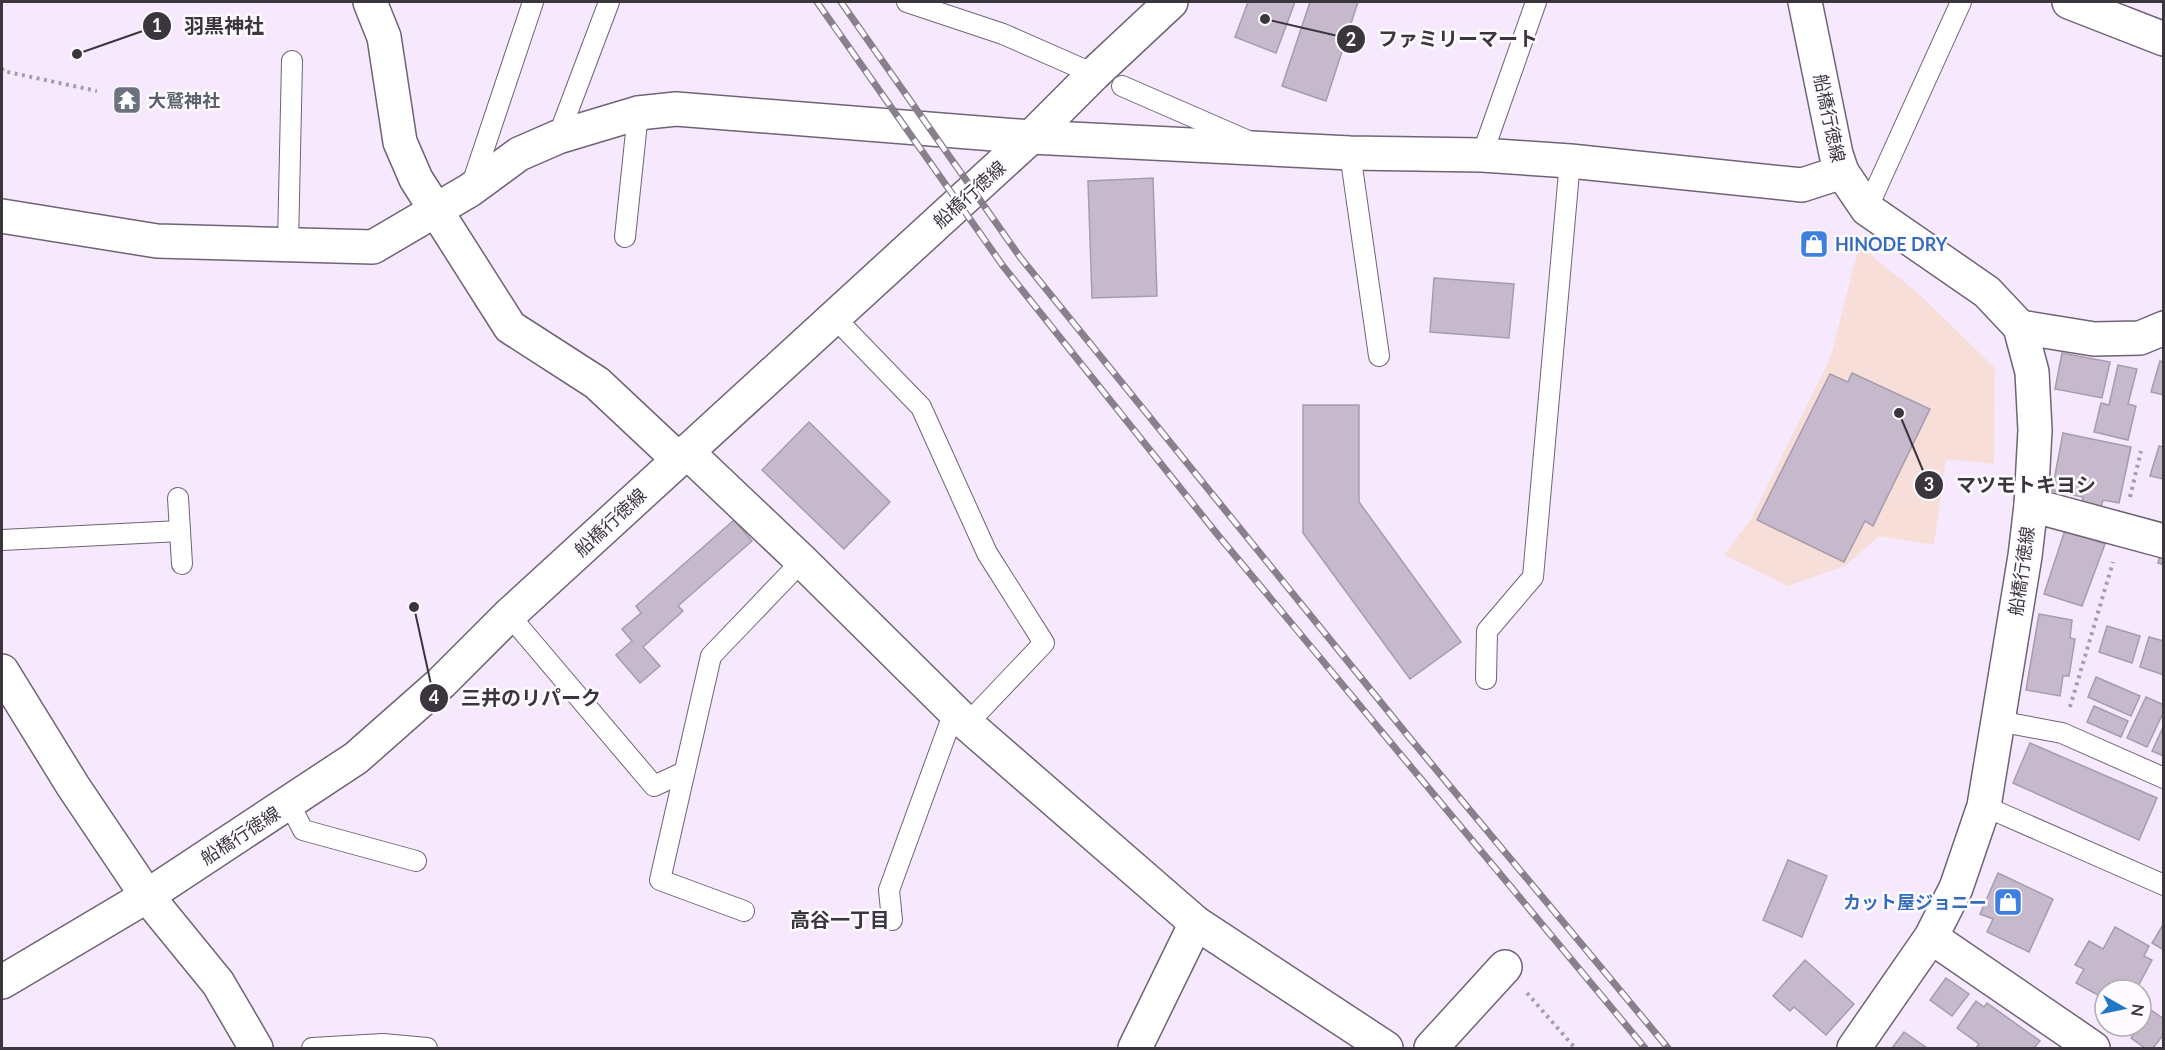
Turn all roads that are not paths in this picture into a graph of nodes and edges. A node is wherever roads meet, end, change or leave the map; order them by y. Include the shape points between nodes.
1 (370, 2) edge
2 (533, 2) edge
3 (609, 2) edge
4 (907, 2) edge
5 (1171, 2) edge
6 (1536, 2) edge
7 (1805, 2) edge
8 (1961, 2) edge
9 (2069, 2) edge
10 (2163, 39) edge
11 (292, 61) dead end
12 (1108, 80) junction
13 (638, 113) junction
14 (558, 137) junction
15 (1031, 137) junction
16 (1266, 149) junction
17 (1350, 153) junction
18 (1482, 155) junction
19 (1570, 161) junction
20 (1842, 172) junction
21 (470, 190) junction
22 (1867, 208) junction
23 (437, 210) junction
24 (2, 216) edge
25 (625, 237) dead end
26 (288, 244) junction
27 (834, 317) junction
28 (2020, 327) junction
29 (2163, 328) edge
30 (1378, 356) dead end
31 (682, 456) junction
32 (178, 498) dead end
33 (2031, 505) junction
34 (180, 531) junction
35 (2, 540) edge
36 (2163, 541) edge
37 (802, 561) junction
38 (182, 564) dead end
39 (509, 615) junction
40 (2, 673) edge
41 (1486, 679) dead end
42 (960, 718) junction
43 (1998, 721) junction
44 (684, 772) junction
45 (2163, 778) edge
46 (289, 803) junction
47 (1984, 806) junction
48 (416, 861) dead end
49 (2163, 885) edge
50 (147, 896) junction
51 (744, 911) dead end
52 (892, 920) dead end
53 (1196, 923) junction
54 (1931, 937) junction
55 (1505, 967) road end
56 (2, 982) edge
57 (256, 1048) edge
58 (312, 1048) edge
59 (427, 1048) edge
60 (1135, 1048) edge
61 (1386, 1048) edge
62 (1431, 1048) edge
63 (1854, 1048) edge
64 (2092, 1048) edge

1 - 23 street via 384,37 400,142 416,179
2 - 21 lane
3 - 14 lane
4 - 12 lane via 1003,34
5 - 12 street, 船橋行徳線
6 - 18 lane
7 - 20 street, 船橋行徳線
8 - 22 lane
9 - 10 street
11 - 26 lane
12 - 15 street, 船橋行徳線
12 - 16 lane
13 - 14 street
13 - 15 street via 676,110
13 - 25 lane
14 - 21 street via 519,154
15 - 16 street
15 - 27 street, 船橋行徳線
16 - 17 street
17 - 18 street
17 - 30 lane
18 - 19 street
19 - 20 street via 1802,185
19 - 41 lane via 1533,577 1487,631
20 - 22 street, 船橋行徳線
21 - 23 street
22 - 28 street, 船橋行徳線 via 1987,292
23 - 26 street via 374,248
23 - 31 street via 510,327 597,383
24 - 26 street via 157,242
27 - 31 street, 船橋行徳線
27 - 42 lane via 921,407 987,553 1044,643
28 - 29 street via 2094,339 2140,339
28 - 33 street, 船橋行徳線 via 2031,372 2036,430
31 - 37 street
31 - 39 street, 船橋行徳線
32 - 34 lane
33 - 36 street
33 - 43 street, 船橋行徳線
34 - 35 lane
34 - 38 lane
37 - 42 street
37 - 44 lane via 711,656
39 - 44 lane via 654,786
39 - 46 street, 船橋行徳線 via 441,683 356,758
40 - 50 street
42 - 52 lane via 889,890
42 - 53 street
43 - 45 lane via 2062,733
43 - 47 street, 船橋行徳線
44 - 51 lane via 660,880
46 - 48 lane via 303,830
46 - 50 street, 船橋行徳線
47 - 49 lane
47 - 54 street, 船橋行徳線 via 1956,888
50 - 56 street, 船橋行徳線
50 - 57 street via 218,982
53 - 60 street
53 - 61 street
54 - 63 street, 船橋行徳線
54 - 64 street
55 - 62 street
58 - 59 lane via 383,1044

